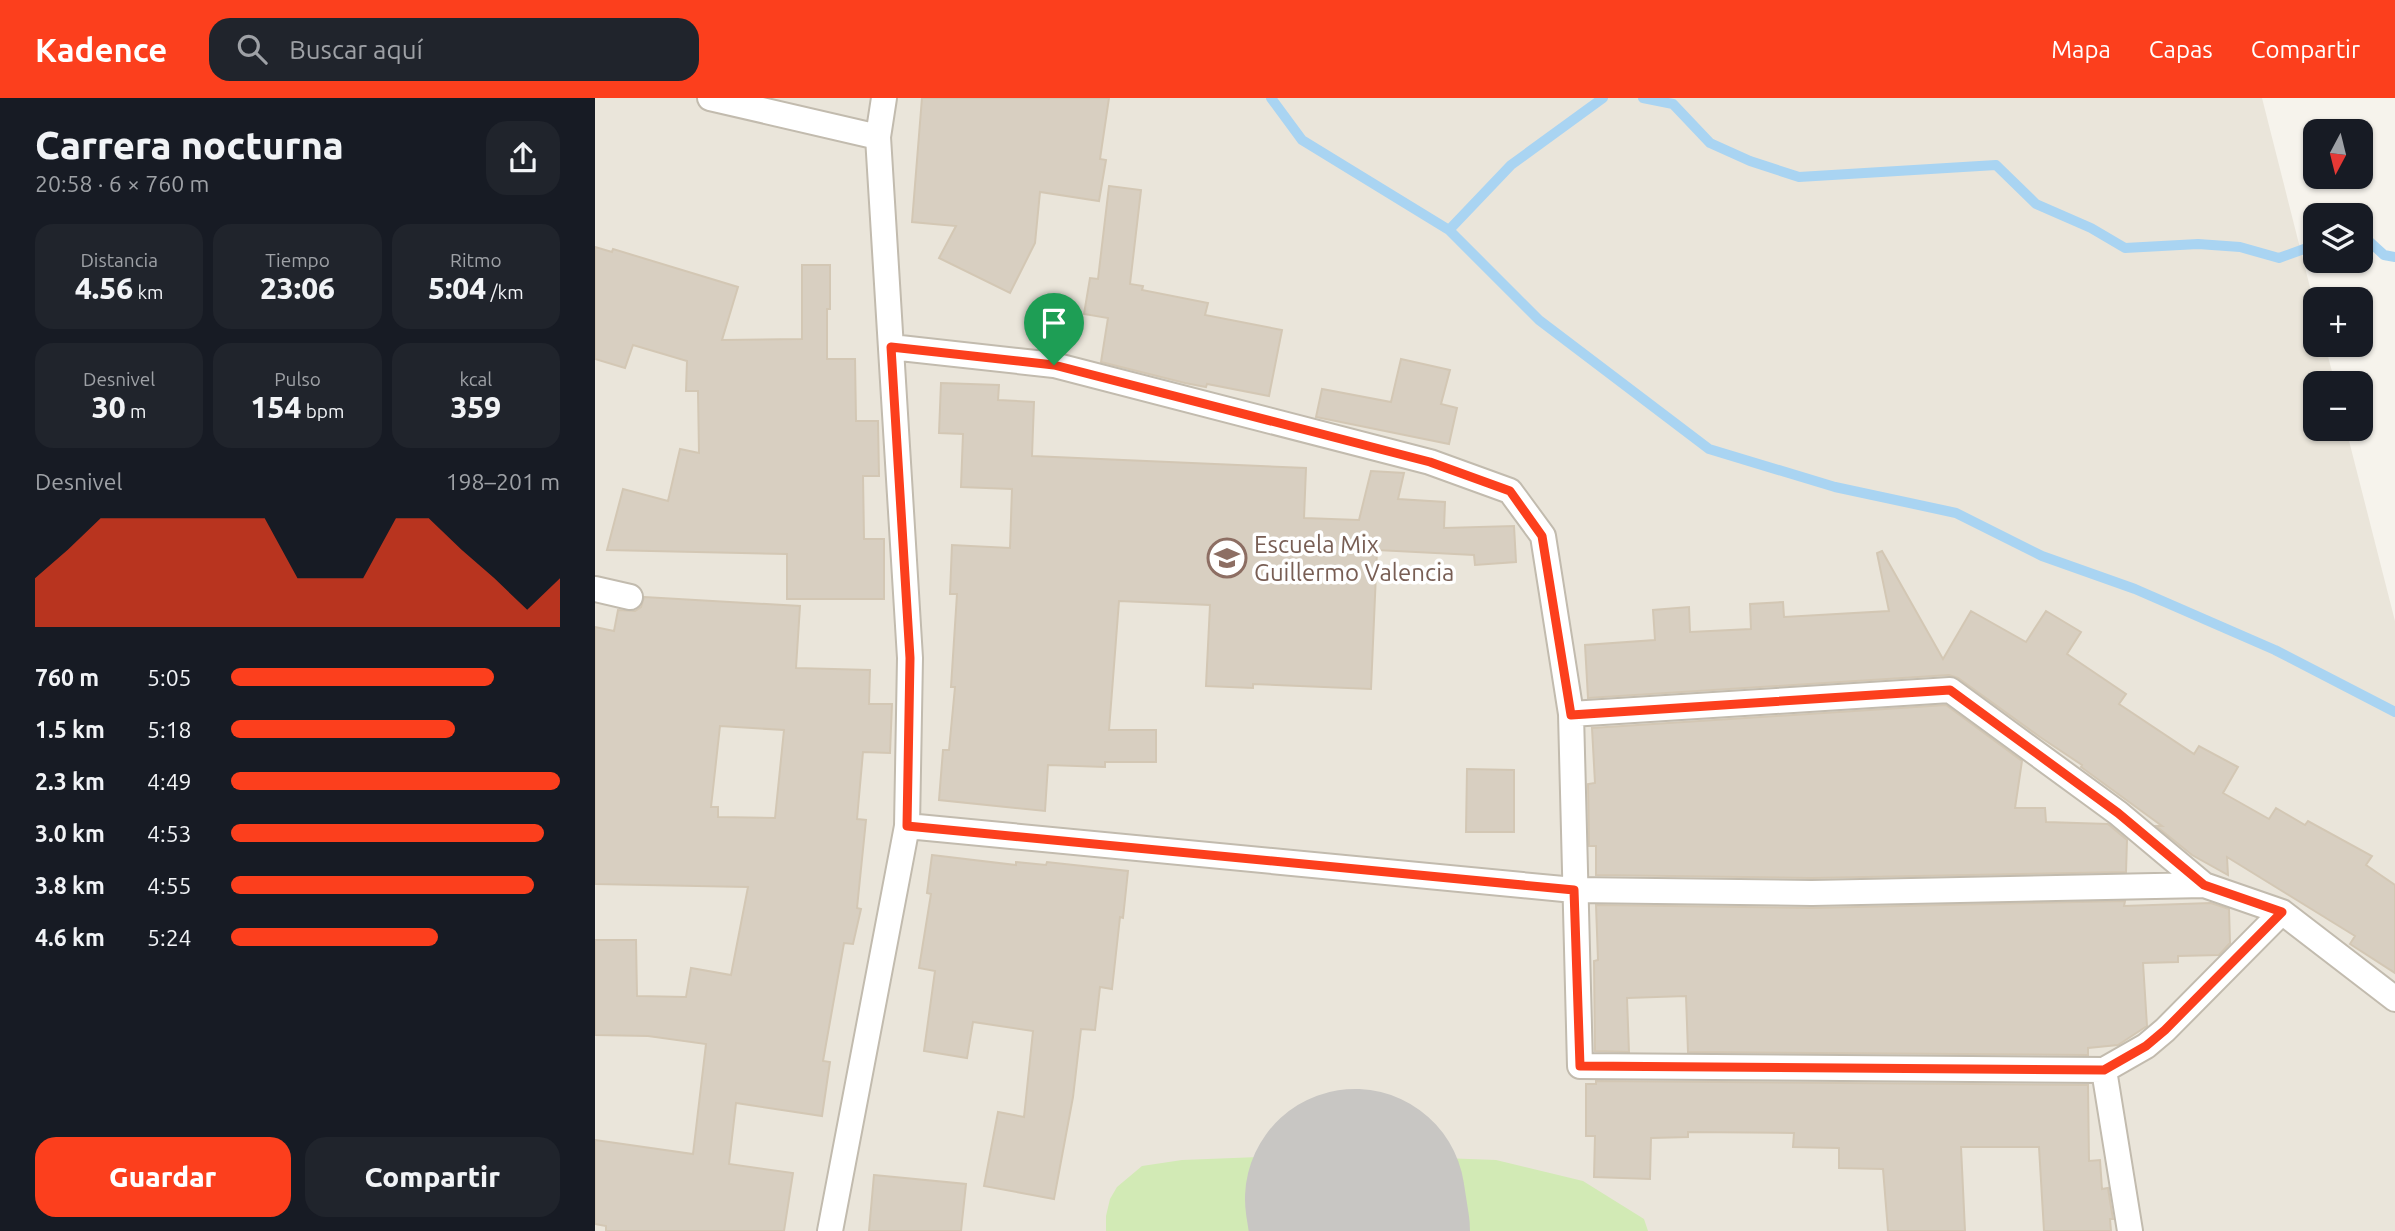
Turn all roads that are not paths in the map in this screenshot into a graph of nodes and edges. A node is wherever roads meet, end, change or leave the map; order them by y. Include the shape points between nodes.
1 (710, 98) edge
2 (884, 98) edge
3 (878, 136) junction
4 (891, 347) junction
5 (595, 589) edge
6 (630, 597) dead end
7 (1571, 715) junction
8 (907, 826) junction
9 (2204, 885) junction
10 (1574, 890) junction
11 (2282, 912) junction
12 (2395, 999) edge
13 (2104, 1070) junction
14 (830, 1231) edge
15 (2130, 1231) edge

1 - 3 street
2 - 3 street
3 - 4 street
4 - 7 street via 1054,365 1430,462 1510,491 1542,536
4 - 8 street via 910,658
5 - 6 street
7 - 9 street via 1950,690 2118,813
7 - 10 street
8 - 10 street
8 - 14 street
9 - 10 street via 1812,893
9 - 11 street
10 - 13 street via 1580,1066
11 - 12 street
11 - 13 street via 2165,1030
13 - 15 street

